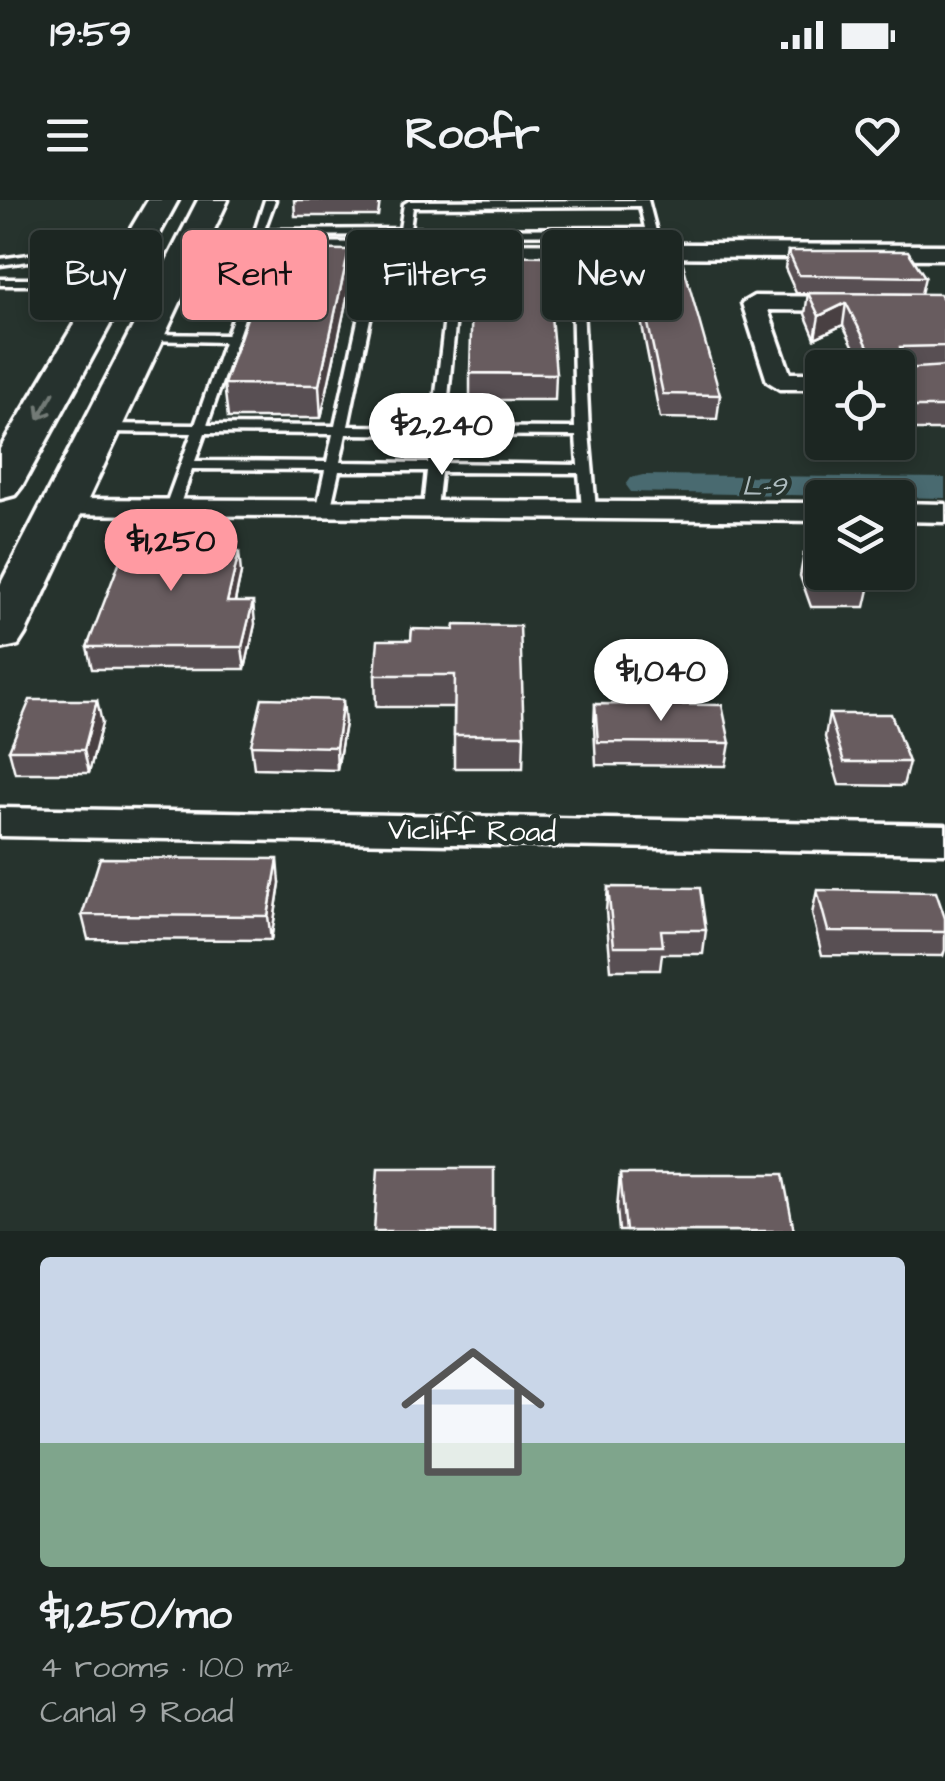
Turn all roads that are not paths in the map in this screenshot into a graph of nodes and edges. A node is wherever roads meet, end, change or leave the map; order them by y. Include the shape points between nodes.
1 (164, 200) edge
2 (213, 200) edge
3 (270, 200) edge
4 (643, 202) edge
5 (147, 230) edge
6 (198, 230) edge
7 (260, 230) edge
8 (405, 230) edge
9 (651, 230) edge
10 (682, 241) edge
11 (945, 252) edge
12 (30, 258) edge
13 (0, 262) edge
14 (182, 262) edge
15 (522, 273) edge
16 (30, 281) edge
17 (0, 282) edge
18 (945, 305) edge
19 (95, 320) edge
20 (113, 320) edge
21 (236, 320) edge
22 (364, 320) edge
23 (449, 320) edge
24 (146, 337) junction
25 (229, 339) junction
26 (69, 364) junction
27 (805, 380) edge
28 (106, 418) junction
29 (198, 428) junction
30 (341, 430) junction
31 (435, 430) junction
32 (582, 432) junction
33 (186, 465) junction
34 (333, 468) junction
35 (433, 469) junction
36 (586, 469) junction
37 (0, 486) edge
38 (172, 507) junction
39 (324, 507) junction
40 (62, 508) junction
41 (430, 508) junction
42 (589, 510) junction
43 (805, 512) edge
44 (915, 512) edge
45 (945, 513) edge
46 (0, 634) edge
47 (0, 822) edge
48 (945, 840) edge

1 - 5 main road
2 - 6 main road
3 - 7 lane
4 - 8 lane via 409,204
4 - 9 lane
10 - 11 street
12 - 13 lane
14 - 24 main road
15 - 32 lane via 574,282
16 - 17 lane
18 - 27 street via 754,303 780,381
19 - 26 main road
20 - 24 main road
21 - 25 lane
22 - 30 lane
23 - 31 lane
24 - 25 lane
24 - 28 main road
25 - 29 lane
26 - 28 main road via 106,382
26 -> 37 main road
28 - 29 lane
28 - 40 main road
29 - 30 lane
29 - 33 lane
30 - 31 lane
30 - 34 lane
31 - 32 lane
31 - 35 lane
32 - 36 lane
33 - 34 lane
33 - 38 lane
34 - 35 lane
34 - 39 lane
35 - 36 lane
35 - 41 lane
36 - 42 lane
38 - 39 street
38 - 40 street
39 - 41 street
40 - 46 main road
41 - 42 street
42 - 43 street
44 - 45 street
47 - 48 street, Vicliff Road

